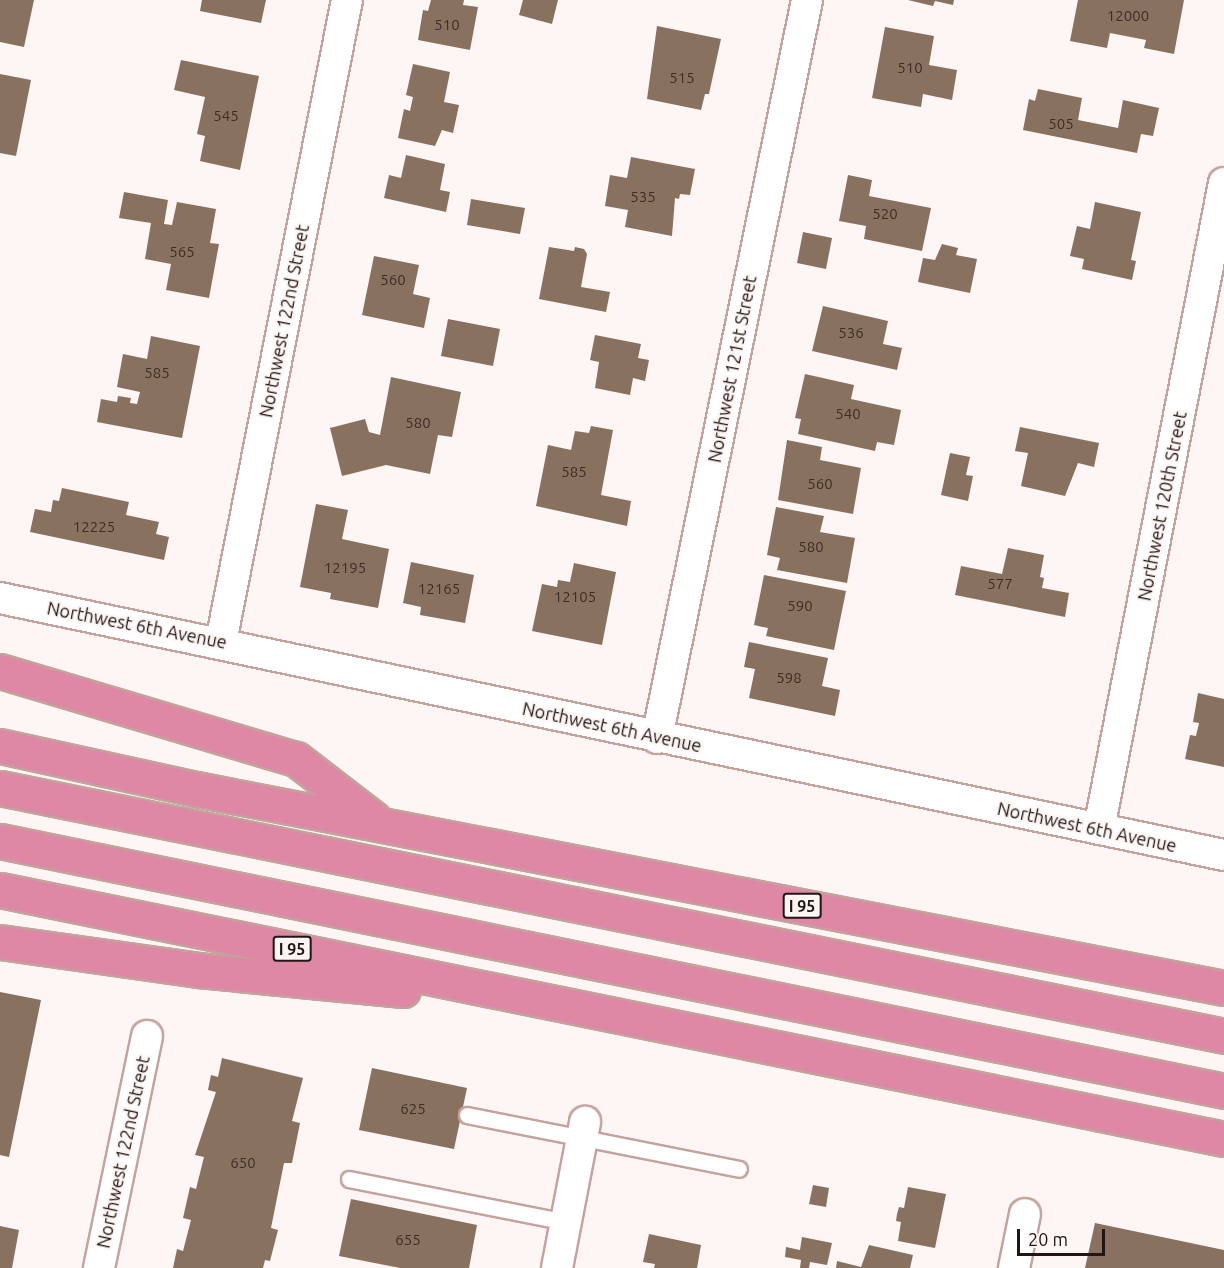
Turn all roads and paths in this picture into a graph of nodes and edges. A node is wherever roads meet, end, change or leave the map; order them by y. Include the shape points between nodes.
1 (348, 0) edge
2 (807, 0) edge
3 (1224, 183) edge
4 (0, 598) edge
5 (221, 642) junction
6 (0, 671) edge
7 (657, 738) junction
8 (0, 746) edge
9 (0, 788) edge
10 (380, 823) junction
11 (1099, 830) junction
12 (0, 842) edge
13 (1224, 855) edge
14 (0, 890) edge
15 (0, 942) edge
16 (1224, 988) edge
17 (584, 1008) junction
18 (147, 1036) dead end
19 (1224, 1036) edge
20 (1224, 1091) edge
21 (467, 1115) dead end
22 (583, 1130) junction
23 (1224, 1139) edge
24 (739, 1169) dead end
25 (349, 1179) dead end
26 (1025, 1214) dead end
27 (566, 1221) junction
28 (99, 1268) edge
29 (556, 1268) edge
30 (1014, 1268) edge

1 - 5 street, Northwest 122nd Street
2 - 7 street, Northwest 121st Street
3 - 11 street, Northwest 120th Street
4 - 5 street, Northwest 6th Avenue
5 - 7 street, Northwest 6th Avenue
6 - 10 highway via 296,759
7 - 11 street, Northwest 6th Avenue
8 - 10 highway, I 95
9 - 19 highway
10 - 16 highway, I 95
11 - 13 street, Northwest 6th Avenue
12 - 20 highway
14 - 17 highway, I 95
15 - 17 highway via 198,970
17 - 23 highway, I 95
18 - 28 street, Northwest 122nd Street
21 - 22 lane
22 - 24 lane
22 - 27 street
25 - 27 lane
26 - 30 street
27 - 29 street

